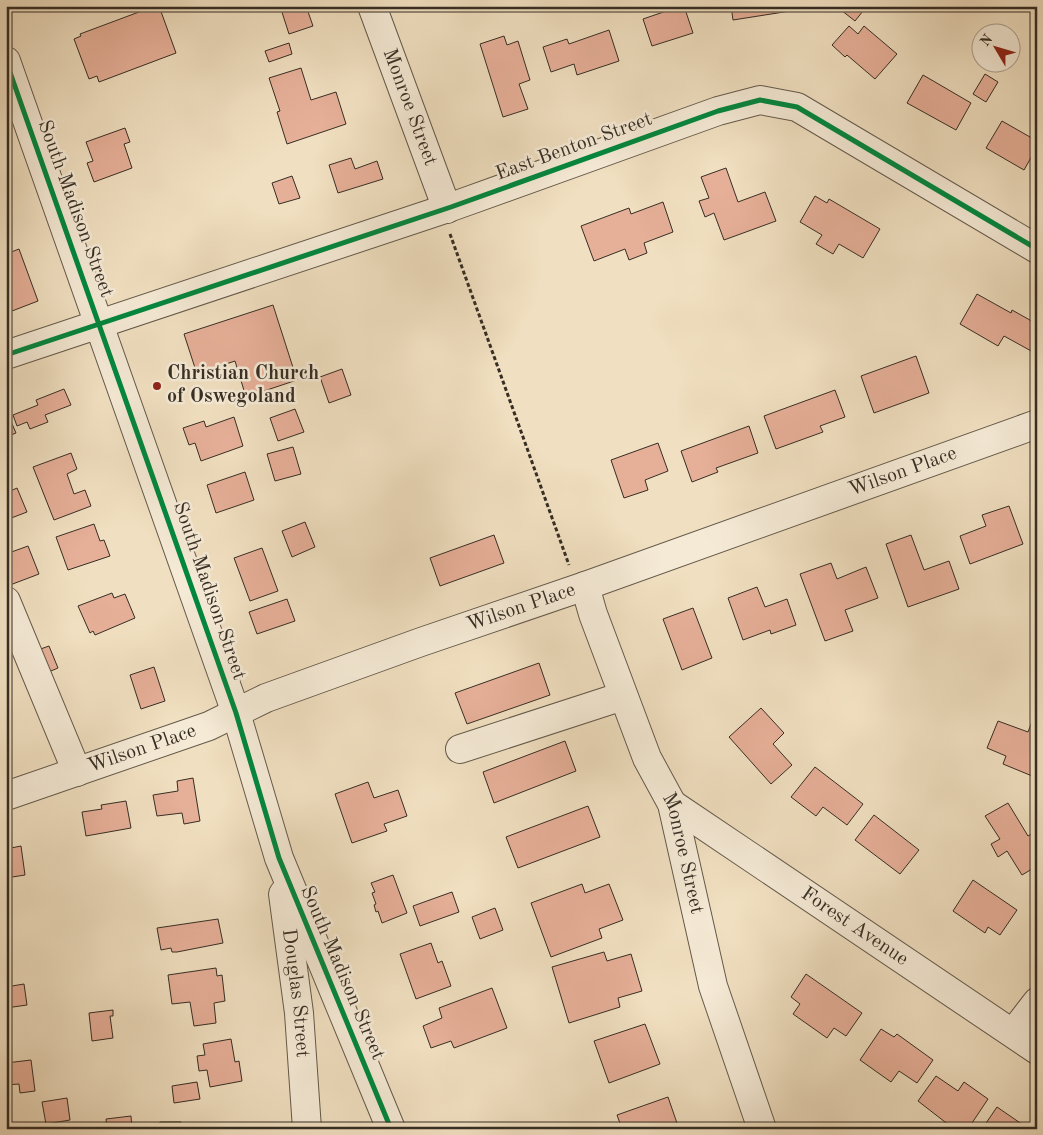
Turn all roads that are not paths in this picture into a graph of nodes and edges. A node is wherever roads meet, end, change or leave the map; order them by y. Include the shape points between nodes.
1 (372, 6) edge
2 (6, 61) edge
3 (448, 221) junction
4 (1037, 249) edge
5 (100, 324) junction
6 (6, 355) edge
7 (1037, 424) edge
8 (578, 578) junction
9 (6, 601) edge
10 (623, 696) junction
11 (236, 713) junction
12 (460, 749) dead end
13 (77, 772) junction
14 (6, 796) edge
15 (672, 804) junction
16 (279, 858) junction
17 (1037, 1002) edge
18 (1013, 1033) junction
19 (1037, 1050) edge
20 (307, 1129) edge
21 (391, 1129) edge
22 (762, 1129) edge

1 - 3 street, Monroe Street
2 - 5 street, South Madison Street
3 - 4 street, East Benton Street via 718,110 760,100 797,106
3 - 5 street, East Benton Street
5 - 6 street, East Benton Street
5 - 11 street, South Madison Street
7 - 8 street, Wilson Place
8 - 10 street, Monroe Street
8 - 11 street, Wilson Place via 421,642 266,698
9 - 13 street
10 - 12 street
10 - 15 street, Monroe Street via 647,758
11 - 13 street, Wilson Place via 209,726
11 - 16 street, South Madison Street
13 - 14 street, Wilson Place
15 - 18 street, Forest Avenue
15 - 22 street, Monroe Street via 713,986
16 - 20 street, Douglas Street via 299,1013
16 - 21 street, South Madison Street
17 - 18 street
18 - 19 street, Forest Avenue

